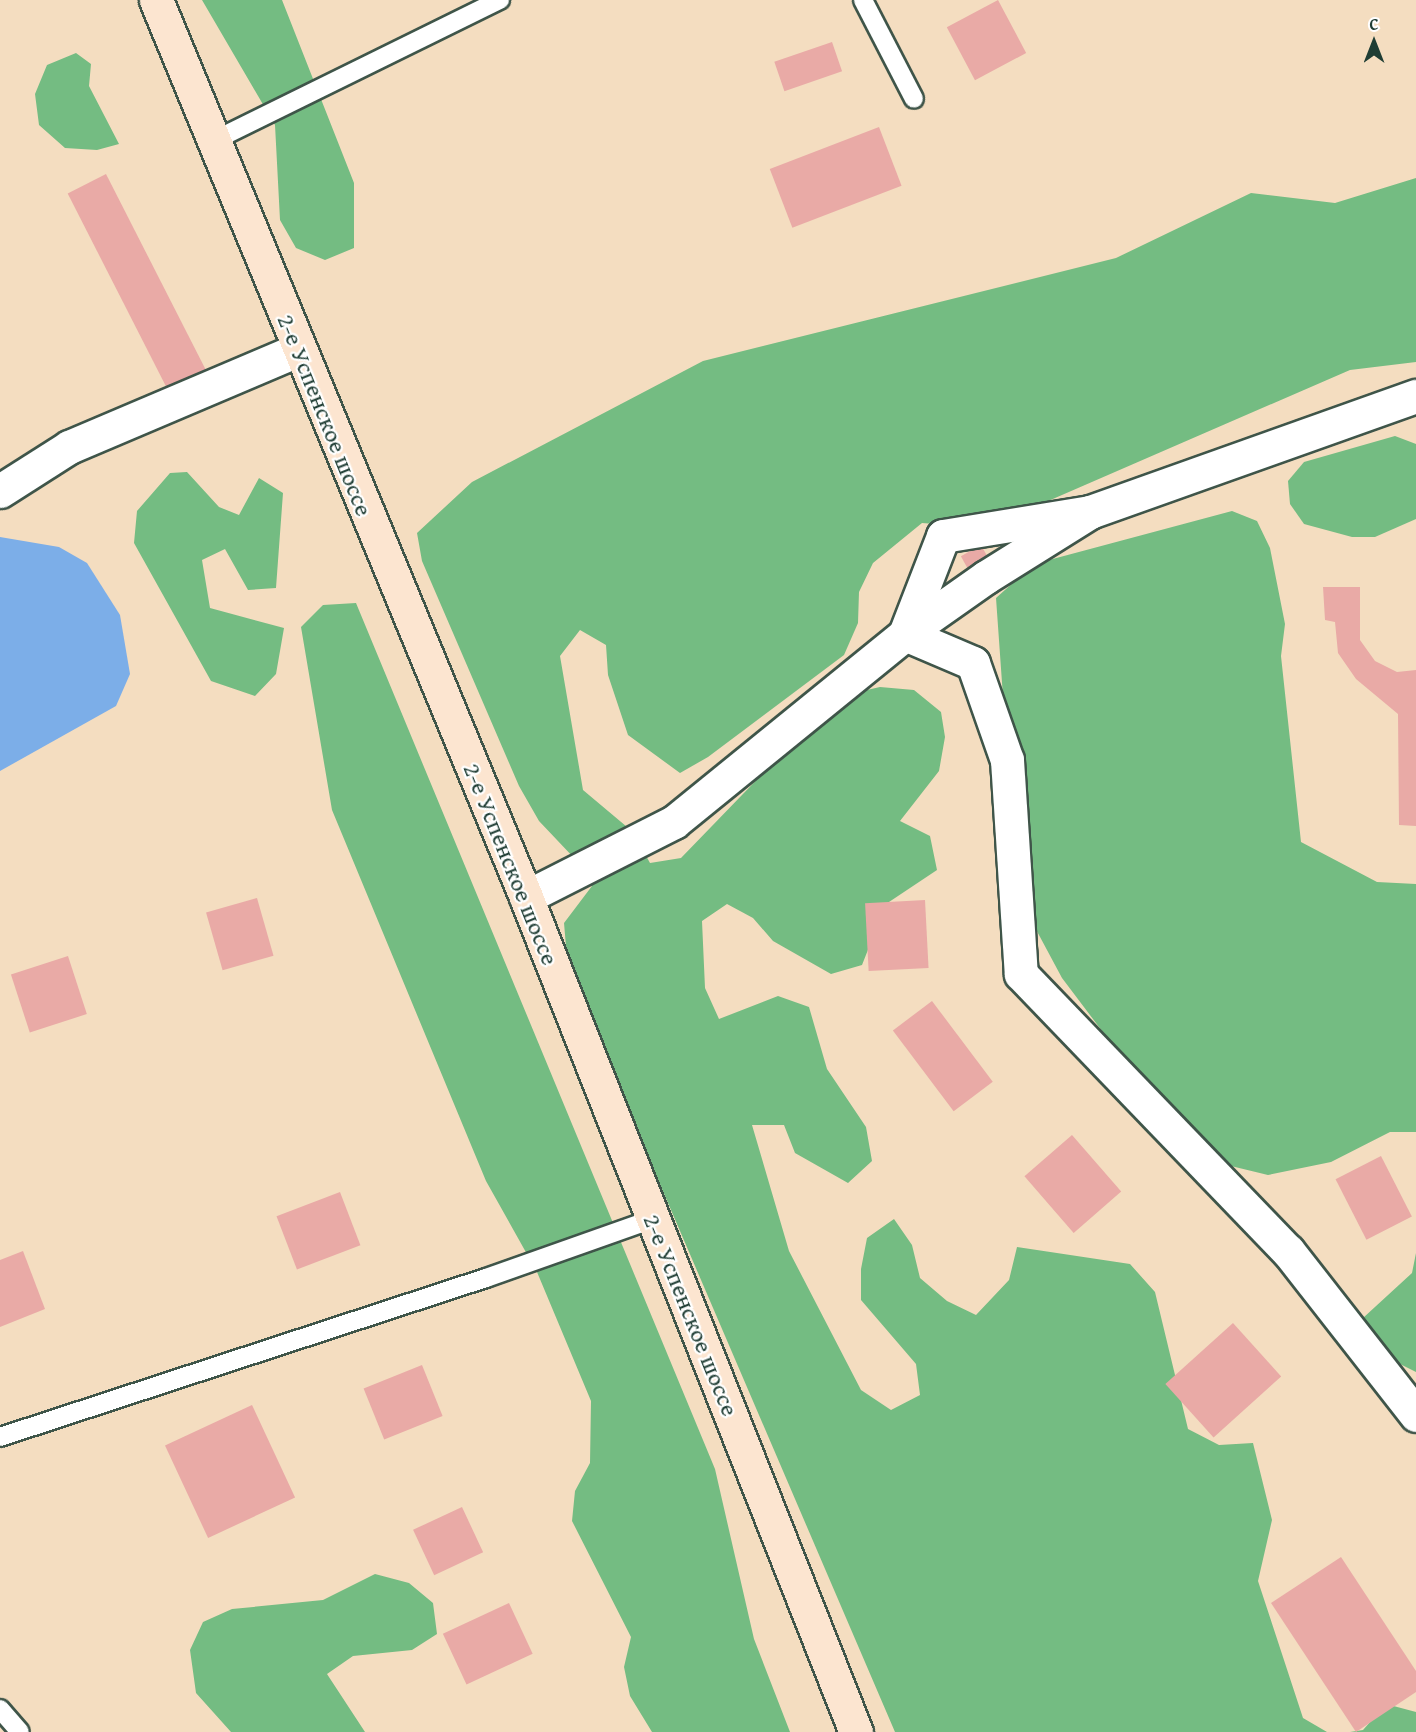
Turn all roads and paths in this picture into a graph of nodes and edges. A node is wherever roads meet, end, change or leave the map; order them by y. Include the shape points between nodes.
1 (156, 0) edge
2 (500, 0) edge
3 (863, 0) edge
4 (914, 99) dead end
5 (213, 141) junction
6 (298, 350) junction
7 (1416, 396) edge
8 (0, 491) edge
9 (1090, 512) junction
10 (905, 634) junction
11 (526, 897) junction
12 (653, 1219) junction
13 (1416, 1415) edge
14 (0, 1437) edge
15 (0, 1709) edge
16 (20, 1732) edge
17 (856, 1732) edge

1 - 5 main road, 2-е Успенское шоссе
2 - 5 lane
3 - 4 lane
5 - 6 main road, 2-е Успенское шоссе
6 - 8 street via 69,447
6 - 11 main road, 2-е Успенское шоссе
7 - 9 street
9 - 10 street
9 - 10 street via 943,536
10 - 11 street via 674,822
10 - 13 street via 973,663 1007,760 1021,974 1288,1251
11 - 12 main road, 2-е Успенское шоссе
12 - 14 lane via 486,1278
12 - 17 main road, 2-е Успенское шоссе
15 - 16 lane

